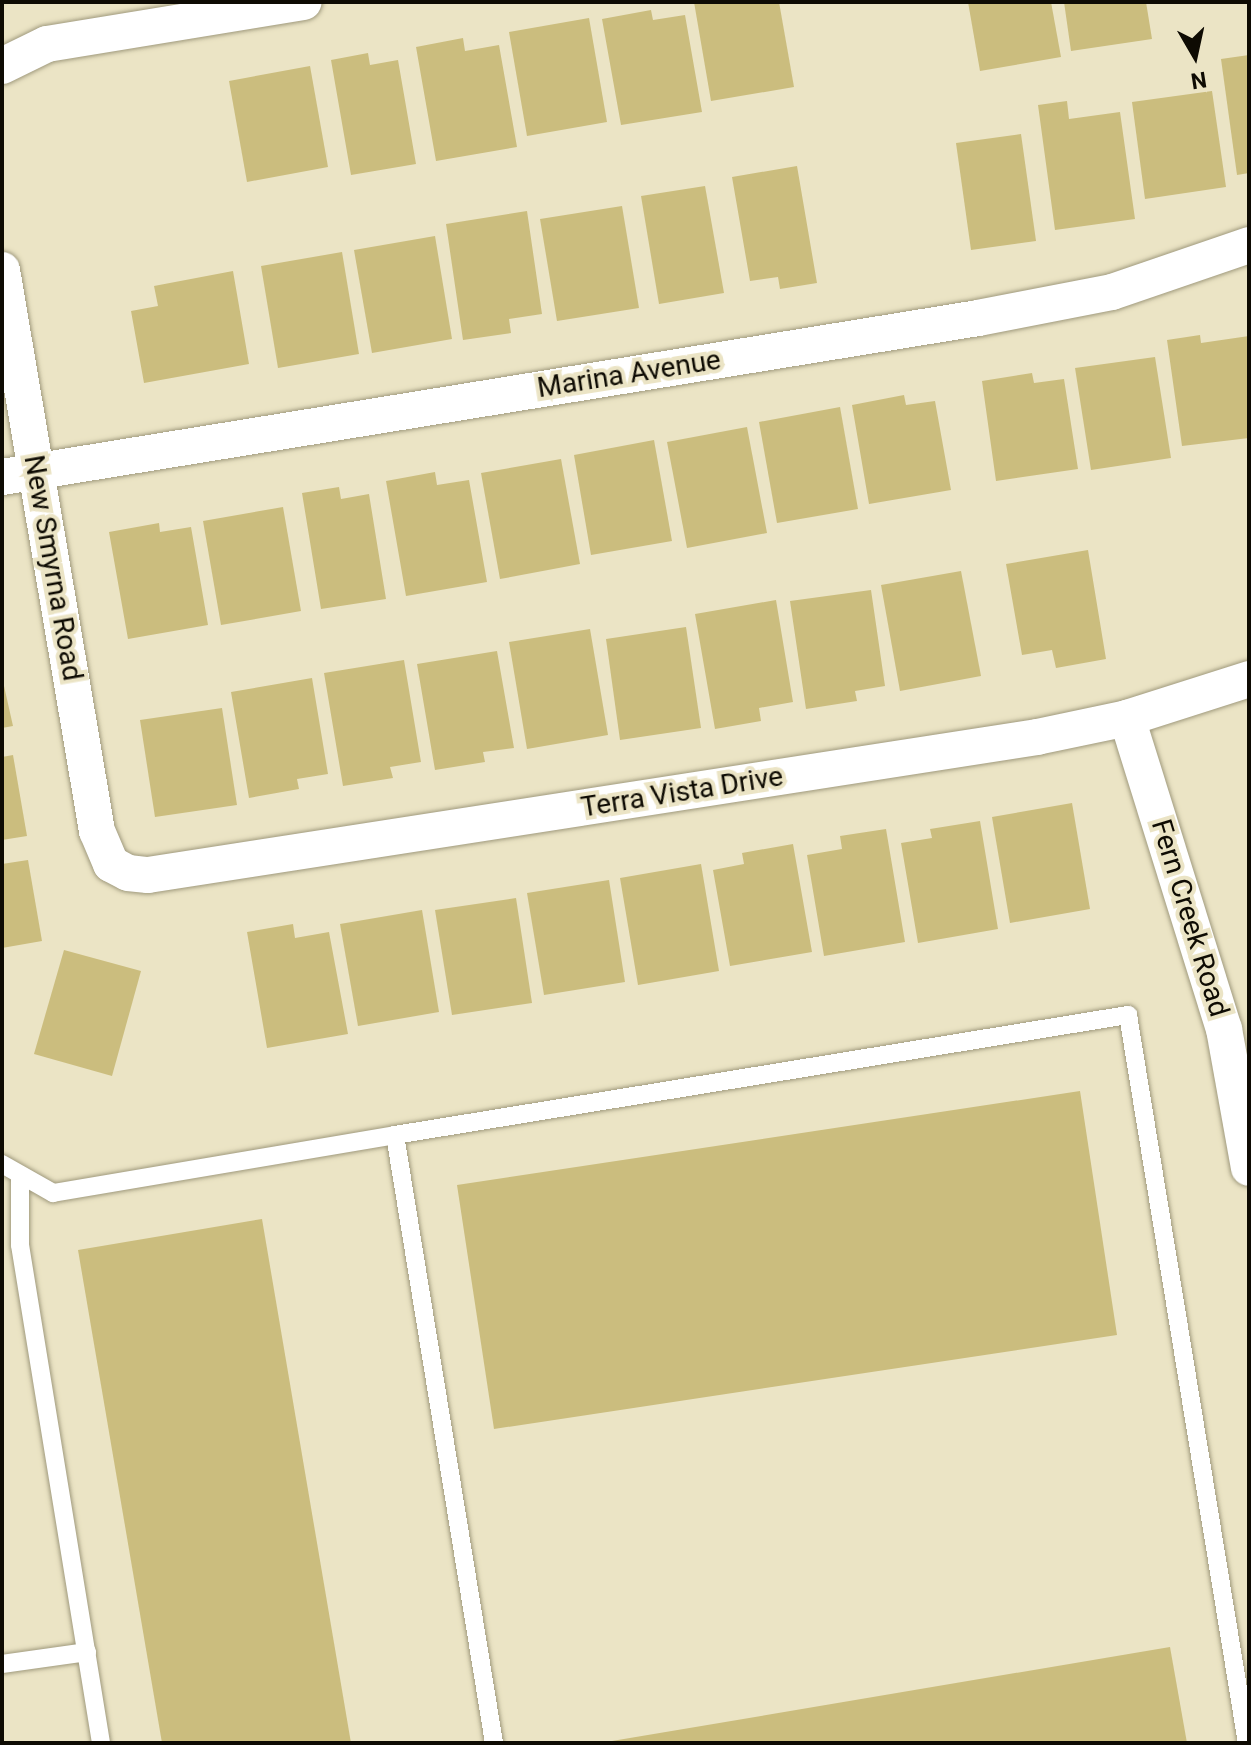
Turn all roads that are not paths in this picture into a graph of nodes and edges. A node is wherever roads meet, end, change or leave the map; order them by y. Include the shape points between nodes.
1 (304, 2) edge
2 (2, 66) edge
3 (1249, 245) edge
4 (2, 270) edge
5 (19, 474) edge
6 (1249, 679) edge
7 (1127, 718) junction
8 (111, 864) joint
9 (395, 1135) junction
10 (2, 1164) edge
11 (1249, 1168) edge
12 (20, 1176) junction
13 (87, 1652) junction
14 (2, 1664) edge
15 (101, 1743) edge
16 (494, 1743) edge
17 (1247, 1743) edge

1 - 2 street via 47,44
3 - 5 street, Marina Avenue via 1112,292 978,318
4 - 5 street, New Smyrna Road
5 - 8 street, New Smyrna Road via 97,831
6 - 7 street, Terra Vista Drive
7 - 8 street, Terra Vista Drive via 1037,737 148,875
7 - 11 street, Fern Creek Road via 1220,1014
9 - 12 lane via 53,1193
9 - 16 lane
9 - 17 lane via 1128,1015
10 - 12 lane
12 - 13 lane via 20,1245
13 - 14 lane
13 - 15 lane

